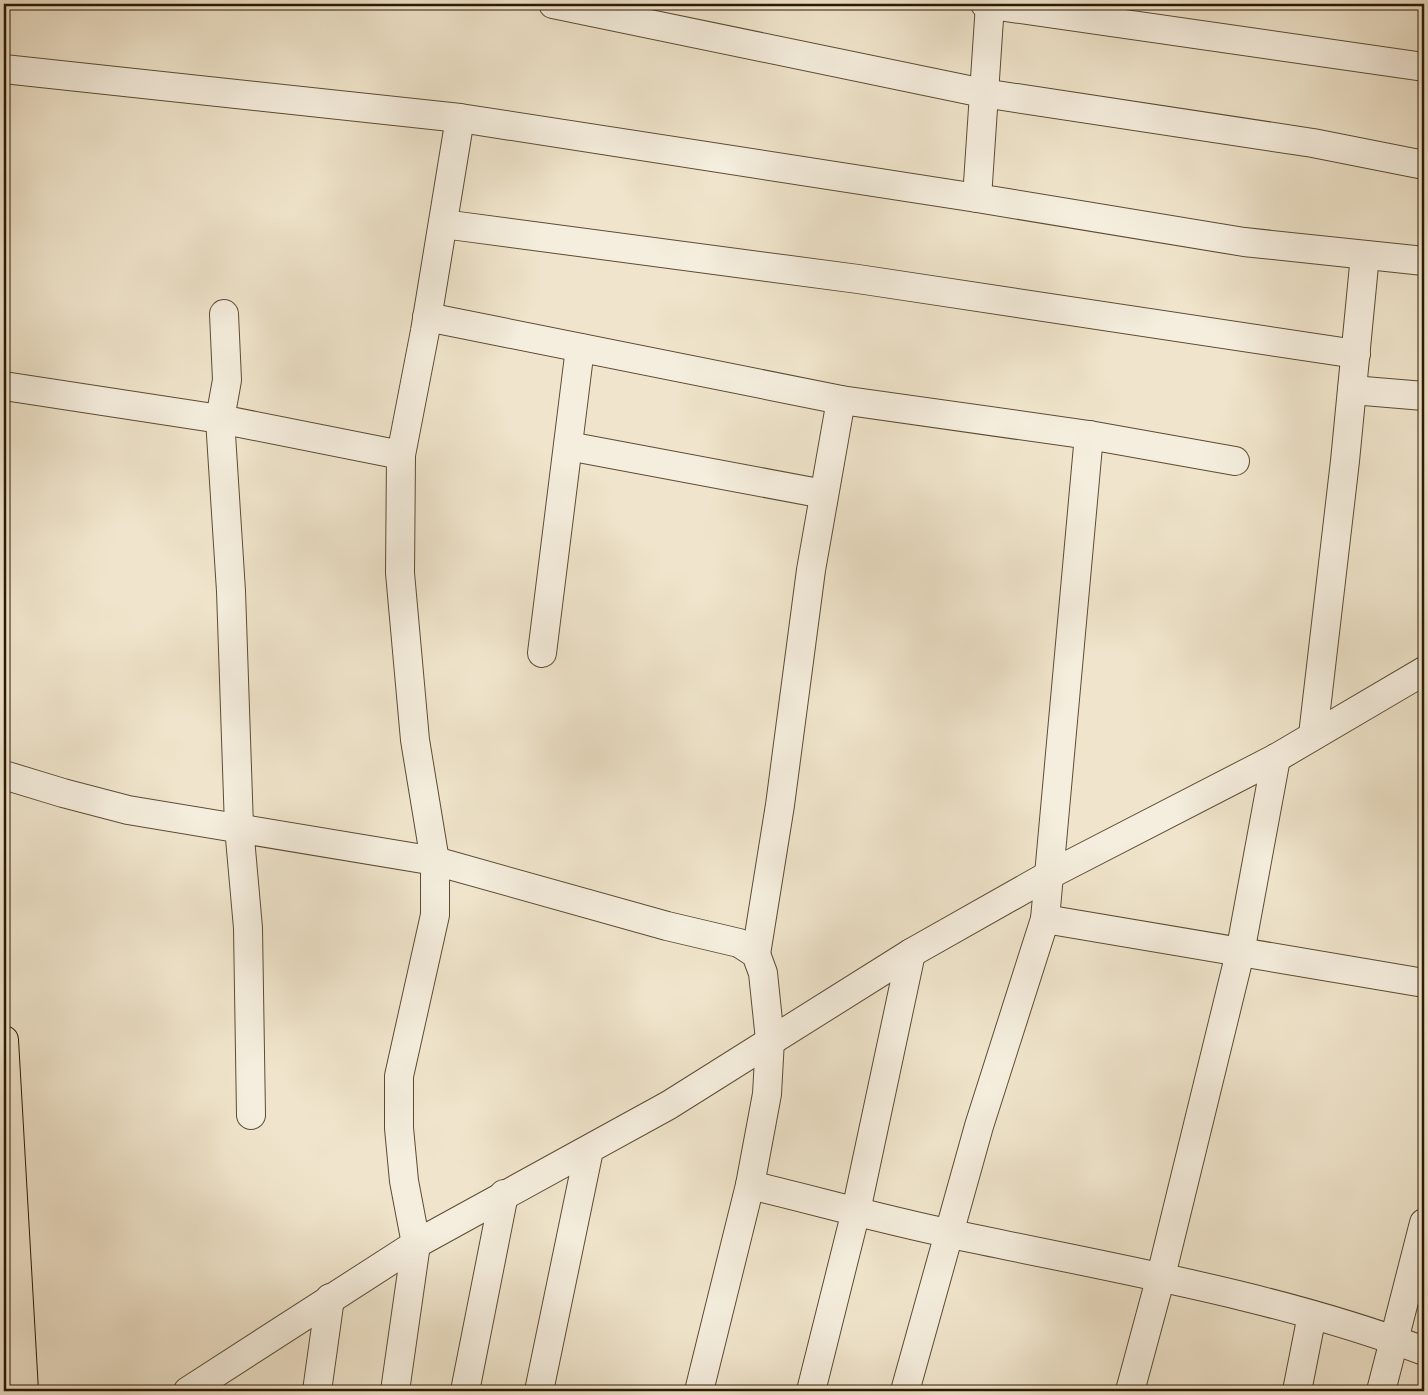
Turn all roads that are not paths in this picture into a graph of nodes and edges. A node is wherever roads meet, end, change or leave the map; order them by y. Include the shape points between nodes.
1 (553, 4) edge
2 (988, 4) edge
3 (1424, 67) edge
4 (4, 69) edge
5 (983, 92) junction
6 (460, 118) junction
7 (1424, 165) edge
8 (977, 198) junction
9 (442, 224) junction
10 (1365, 255) junction
11 (1424, 261) edge
12 (224, 314) dead end
13 (427, 317) junction
14 (580, 348) junction
15 (1356, 354) junction
16 (4, 386) edge
17 (1352, 390) junction
18 (1424, 396) edge
19 (841, 400) junction
20 (220, 418) junction
21 (1089, 435) junction
22 (568, 446) junction
23 (401, 455) junction
24 (1234, 461) dead end
25 (824, 494) junction
26 (542, 653) dead end
27 (1424, 671) edge
28 (1313, 735) junction
29 (1276, 758) junction
30 (4, 775) edge
31 (239, 827) junction
32 (435, 862) junction
33 (1050, 875) junction
34 (1045, 919) junction
35 (911, 953) junction
36 (1240, 953) junction
37 (756, 954) junction
38 (1424, 983) edge
39 (4, 1040) edge
40 (770, 1040) junction
41 (251, 1115) dead end
42 (589, 1150) junction
43 (750, 1185) junction
44 (504, 1194) junction
45 (856, 1211) junction
46 (1424, 1223) edge
47 (950, 1234) junction
48 (416, 1244) junction
49 (1161, 1276) junction
50 (330, 1298) junction
51 (1312, 1315) junction
52 (1395, 1340) junction
53 (1424, 1351) edge
54 (201, 1388) edge
55 (24, 1391) edge
56 (317, 1391) edge
57 (395, 1391) edge
58 (465, 1391) edge
59 (539, 1391) edge
60 (699, 1391) edge
61 (810, 1391) edge
62 (906, 1391) edge
63 (1130, 1391) edge
64 (1297, 1391) edge
65 (1381, 1391) edge

1 - 5 street
2 - 3 street
2 - 5 street
4 - 6 street
5 - 7 street via 1313,143
5 - 8 street
6 - 8 street
6 - 9 street
8 - 10 street via 1244,242
9 - 13 street
9 - 15 street via 858,279
10 - 11 street
10 - 15 street
12 - 20 street via 227,380
13 - 14 street
13 - 23 street
14 - 19 street
14 - 22 street
15 - 17 street
16 - 20 street
17 - 18 street
17 - 28 street
19 - 21 street
19 - 25 street
20 - 23 street
20 - 31 street via 231,591
21 - 24 street
21 - 33 street
22 - 25 street
22 - 26 street
23 - 32 street via 400,573 416,740
25 - 37 street
27 - 28 street
28 - 29 street
29 - 33 street
29 - 36 street
30 - 31 street via 128,810
31 - 32 street
31 - 41 street via 248,928
32 - 37 street via 739,943
32 - 48 street via 435,915 399,1076 403,1172
33 - 34 street
33 - 35 street
34 - 36 street
34 - 47 street via 979,1126
35 - 40 street
35 - 45 street
36 - 38 street
36 - 49 street
37 - 40 street via 762,972
39 - 55 highway
40 - 42 street via 669,1105
40 - 43 street via 767,1094
42 - 44 street
42 - 59 street
43 - 45 street
43 - 60 street
44 - 48 street
44 - 58 street
45 - 47 street
45 - 61 street
46 - 52 street
47 - 49 street
47 - 62 street
48 - 50 street
48 - 57 street
49 - 51 street
49 - 63 street
50 - 54 street
50 - 56 street
51 - 52 street
51 - 64 street
52 - 53 street
52 - 65 street

